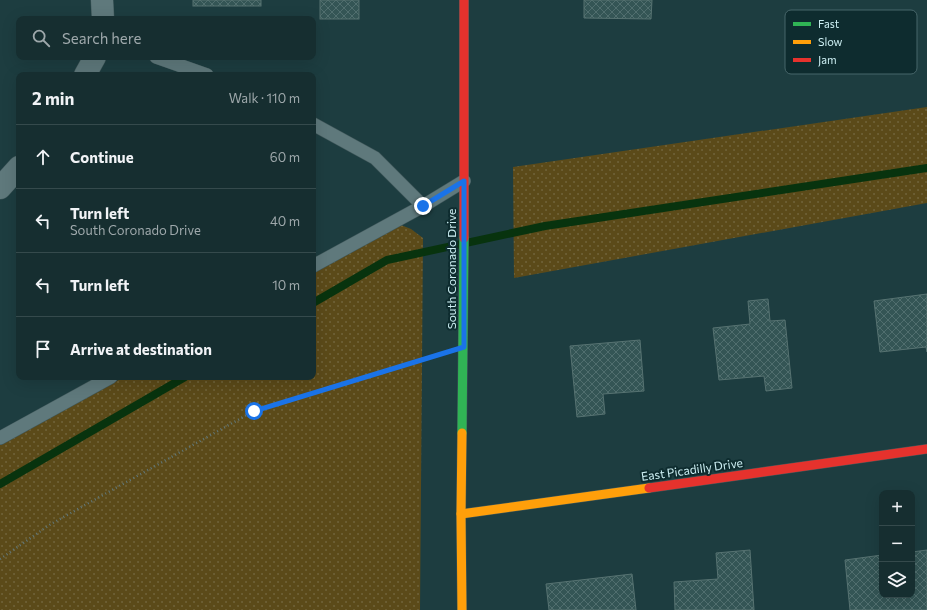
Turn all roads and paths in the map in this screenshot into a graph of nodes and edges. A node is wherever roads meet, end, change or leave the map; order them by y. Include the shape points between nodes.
1 (102, 0) edge
2 (464, 0) edge
3 (103, 16) edge
4 (93, 60) edge
5 (164, 60) edge
6 (87, 72) edge
7 (198, 72) edge
8 (316, 126) edge
9 (16, 170) edge
10 (464, 181) junction
11 (0, 188) edge
12 (423, 206) junction
13 (316, 264) edge
14 (464, 347) junction
15 (106, 380) edge
16 (0, 438) edge
17 (927, 449) edge
18 (461, 514) junction
19 (0, 559) edge
20 (462, 610) edge

1 - 3 street
2 - 10 street, South Coronado Drive
4 - 6 street
5 - 7 lane
8 - 12 lane via 375,158
9 - 11 street
10 - 12 lane
10 - 14 street, South Coronado Drive
12 - 13 lane
14 - 18 street, South Coronado Drive
14 - 19 path via 254,411 51,524
15 - 16 lane
17 - 18 street, East Picadilly Drive
18 - 20 street, South Coronado Drive

